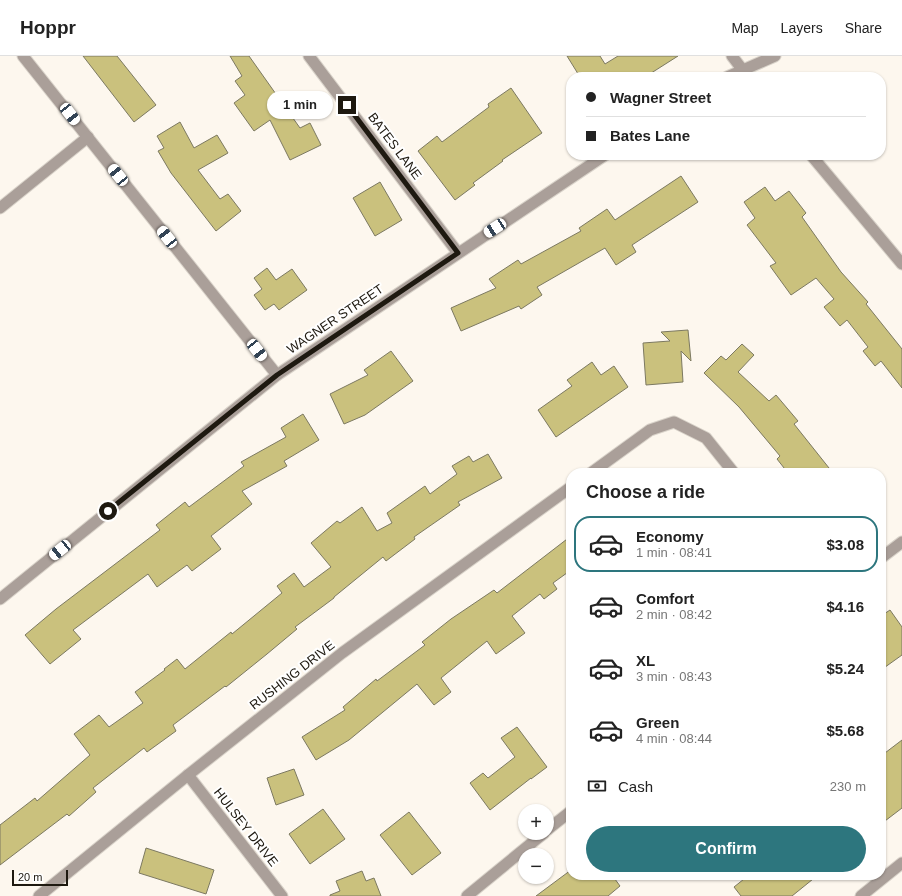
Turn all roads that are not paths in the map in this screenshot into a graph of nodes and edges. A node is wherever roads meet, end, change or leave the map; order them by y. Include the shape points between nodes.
1 (24, 56) edge
2 (309, 56) edge
3 (732, 56) edge
4 (775, 56) edge
5 (744, 72) edge
6 (748, 72) edge
7 (88, 137) junction
8 (598, 160) edge
9 (816, 160) edge
10 (0, 208) edge
11 (458, 253) junction
12 (902, 264) edge
13 (277, 375) junction
14 (598, 468) edge
15 (730, 468) edge
16 (566, 491) edge
17 (902, 542) edge
18 (886, 554) edge
19 (0, 599) edge
20 (188, 775) junction
21 (566, 815) edge
22 (554, 824) edge
23 (535, 840) edge
24 (902, 863) edge
25 (886, 876) edge
26 (881, 880) edge
27 (39, 896) edge
28 (282, 896) edge
29 (467, 896) edge
30 (861, 896) edge

1 - 7 street
2 - 11 street, BATES LANE
3 - 5 street
4 - 6 street
7 - 10 street
7 - 13 street
8 - 11 street, WAGNER STREET
9 - 12 street
11 - 13 street, WAGNER STREET
13 - 19 street, WAGNER STREET
14 - 15 street via 650,430 674,422 706,438
16 - 20 street, RUSHING DRIVE via 342,653
17 - 18 street
20 - 27 street, RUSHING DRIVE
20 - 28 street, HULSEY DRIVE
21 - 22 street
23 - 29 street
24 - 25 street
26 - 30 street

